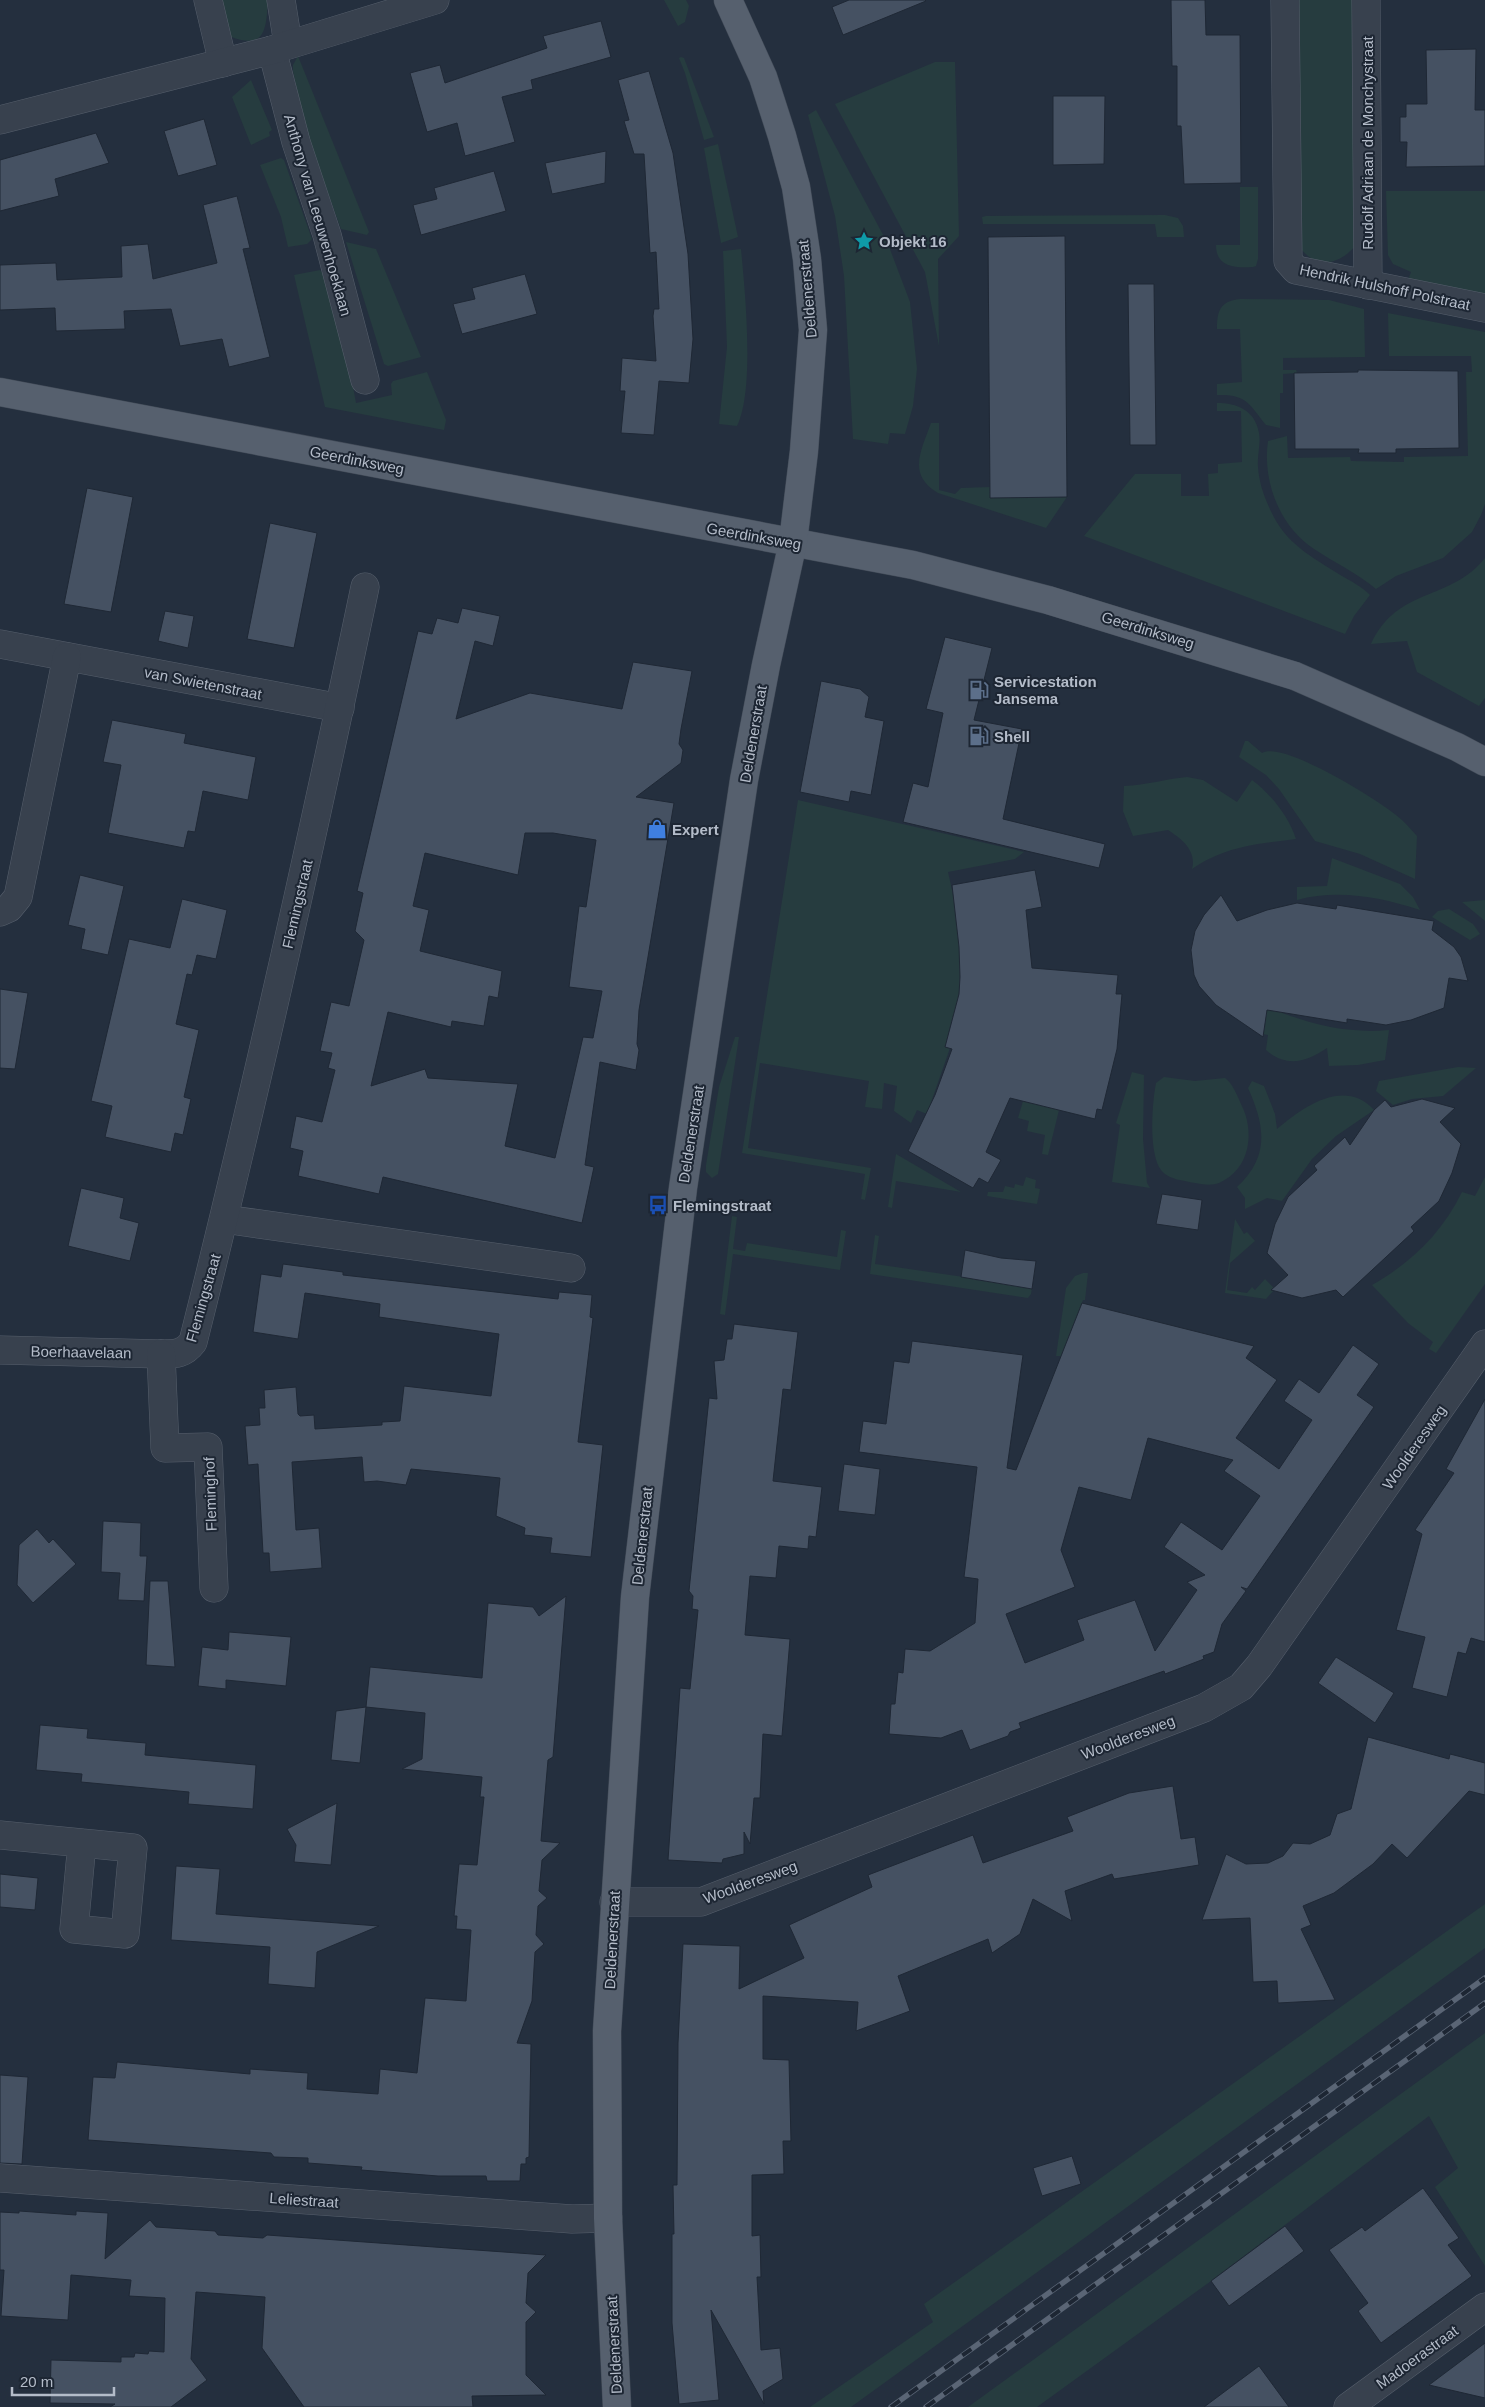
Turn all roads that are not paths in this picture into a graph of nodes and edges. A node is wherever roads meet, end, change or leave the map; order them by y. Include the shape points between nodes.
1 (208, 0) edge
2 (281, 0) edge
3 (435, 0) edge
4 (728, 0) edge
5 (1285, 0) edge
6 (1366, 0) edge
7 (280, 47) junction
8 (223, 63) junction
9 (0, 120) edge
10 (1368, 285) junction
11 (1485, 308) edge
12 (365, 380) dead end
13 (0, 392) edge
14 (792, 542) junction
15 (365, 587) dead end
16 (0, 644) edge
17 (67, 657) junction
18 (340, 708) junction
19 (1485, 762) edge
20 (0, 912) edge
21 (224, 1219) junction
22 (571, 1268) dead end
23 (1485, 1344) edge
24 (0, 1350) edge
25 (162, 1354) junction
26 (214, 1588) dead end
27 (0, 1835) edge
28 (82, 1843) dead end
29 (614, 1902) junction
30 (0, 2178) edge
31 (608, 2218) junction
32 (1479, 2317) edge
33 (617, 2407) edge
34 (1348, 2407) edge

1 - 8 street
2 - 7 street, Anthony van Leeuwenhoeklaan
3 - 7 street
4 - 14 main road, Deldenerstraat via 763,77 782,136 796,187 806,258 813,330 804,451
5 - 10 street, Hendrik Hulshoff Polstraat via 1288,260 1296,270
6 - 10 street, Rudolf Adriaan de Monchystraat
7 - 8 street
7 - 12 street, Anthony van Leeuwenhoeklaan via 296,142 327,235
8 - 9 street
10 - 11 street, Hendrik Hulshoff Polstraat
13 - 14 main road, Geerdinksweg
14 - 19 main road, Geerdinksweg via 913,565 1048,600 1295,676
14 - 29 main road, Deldenerstraat via 744,780 683,1188 635,1597
15 - 18 street, Flemingstraat
16 - 17 street, van Swietenstraat
17 - 18 street, van Swietenstraat
17 - 20 street via 18,897 9,908
18 - 21 street, Flemingstraat
21 - 22 street
21 - 25 street, Flemingstraat via 193,1342 179,1354
23 - 29 street, Woolderesweg via 1286,1630 1241,1687 1204,1708 702,1902
24 - 25 street, Boerhaavelaan
25 - 26 street, Fleminghof via 165,1448 208,1447
27 - 28 street
29 - 31 main road, Deldenerstraat via 606,2031
30 - 31 street, Leliestraat via 572,2219
31 - 33 main road, Deldenerstraat
32 - 34 street, Madoerastraat

